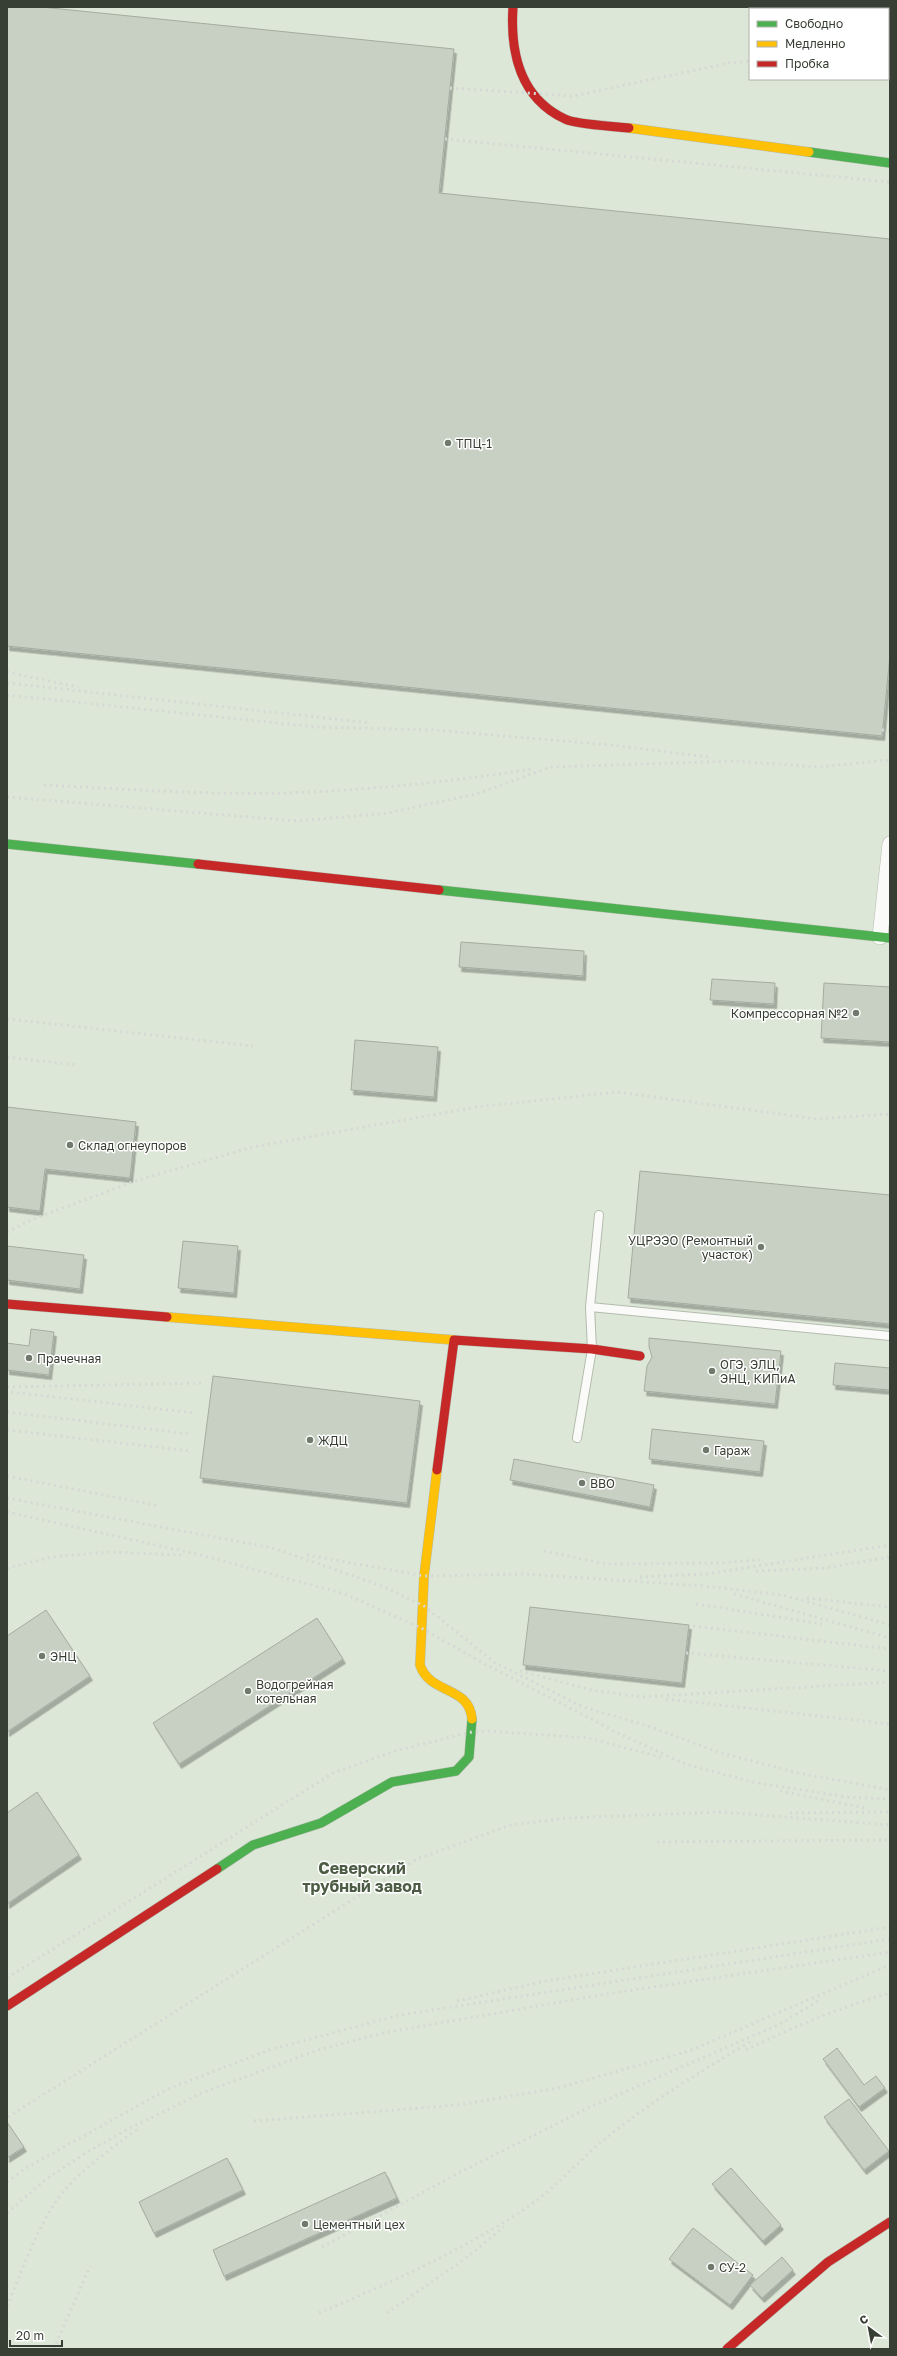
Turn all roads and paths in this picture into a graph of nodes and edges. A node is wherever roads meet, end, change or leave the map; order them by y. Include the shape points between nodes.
1 (513, 7) edge
2 (890, 163) edge
3 (7, 844) edge
4 (890, 844) edge
5 (885, 937) edge
6 (599, 1215) dead end
7 (7, 1304) edge
8 (590, 1307) junction
9 (890, 1336) edge
10 (454, 1340) junction
11 (592, 1349) junction
12 (640, 1356) dead end
13 (577, 1438) dead end
14 (7, 2006) edge
15 (890, 2222) edge
16 (726, 2349) edge

1 - 2 street via 510,30 514,58 521,74 538,102 566,120
3 - 5 street
4 - 5 street
6 - 8 lane
7 - 10 street
8 - 9 lane
8 - 11 lane
10 - 11 street
10 - 14 street via 424,1576 420,1665 427,1682 453,1691 469,1706 472,1716 470,1759 456,1771 392,1782 321,1822 253,1845
11 - 12 street
11 - 13 lane
15 - 16 street via 828,2262

